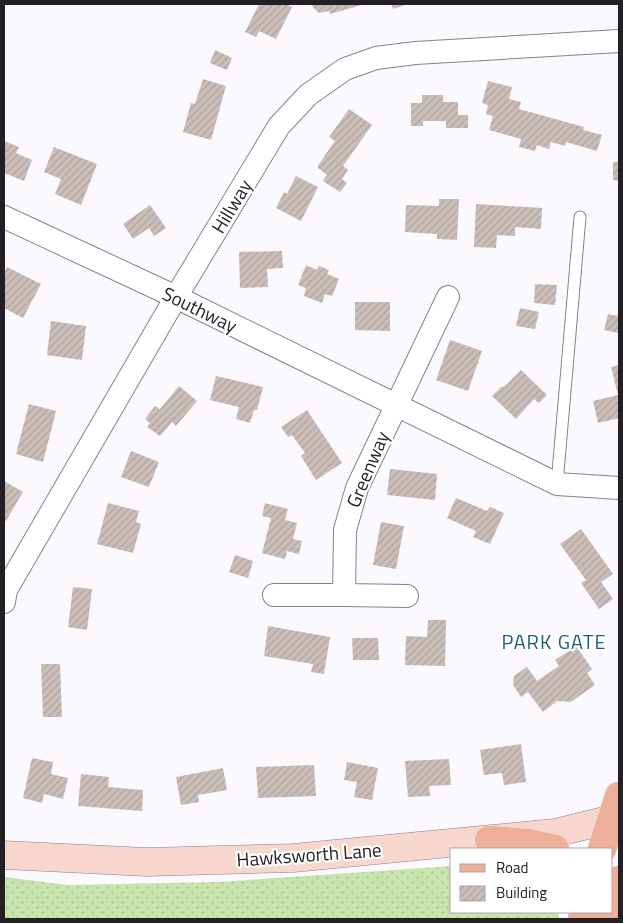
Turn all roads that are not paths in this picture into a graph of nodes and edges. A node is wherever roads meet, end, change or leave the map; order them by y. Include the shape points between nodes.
1 (619, 41) edge
2 (4, 217) edge
3 (580, 217) dead end
4 (176, 297) junction
5 (448, 297) dead end
6 (396, 404) junction
7 (557, 484) junction
8 (619, 488) edge
9 (274, 594) dead end
10 (344, 595) junction
11 (407, 596) dead end
12 (4, 602) edge
13 (617, 811) edge
14 (489, 840) junction
15 (552, 848) edge
16 (602, 848) edge
17 (4, 855) edge
18 (619, 880) edge
19 (613, 895) edge

1 - 4 street, Hillway via 415,53 376,58 346,69 308,95 279,126
2 - 4 street, Southway
3 - 7 lane
4 - 6 street, Southway
4 - 12 street, Hillway via 6,590
5 - 6 street
6 - 7 street, Southway
6 - 10 street, Greenway via 348,514
7 - 8 street, Southway
9 - 10 street
10 - 11 street
13 - 14 street, Hawksworth Lane via 568,831
13 - 16 main road
14 - 15 main road
14 - 17 street, Hawksworth Lane via 293,858 146,862
18 - 19 main road

